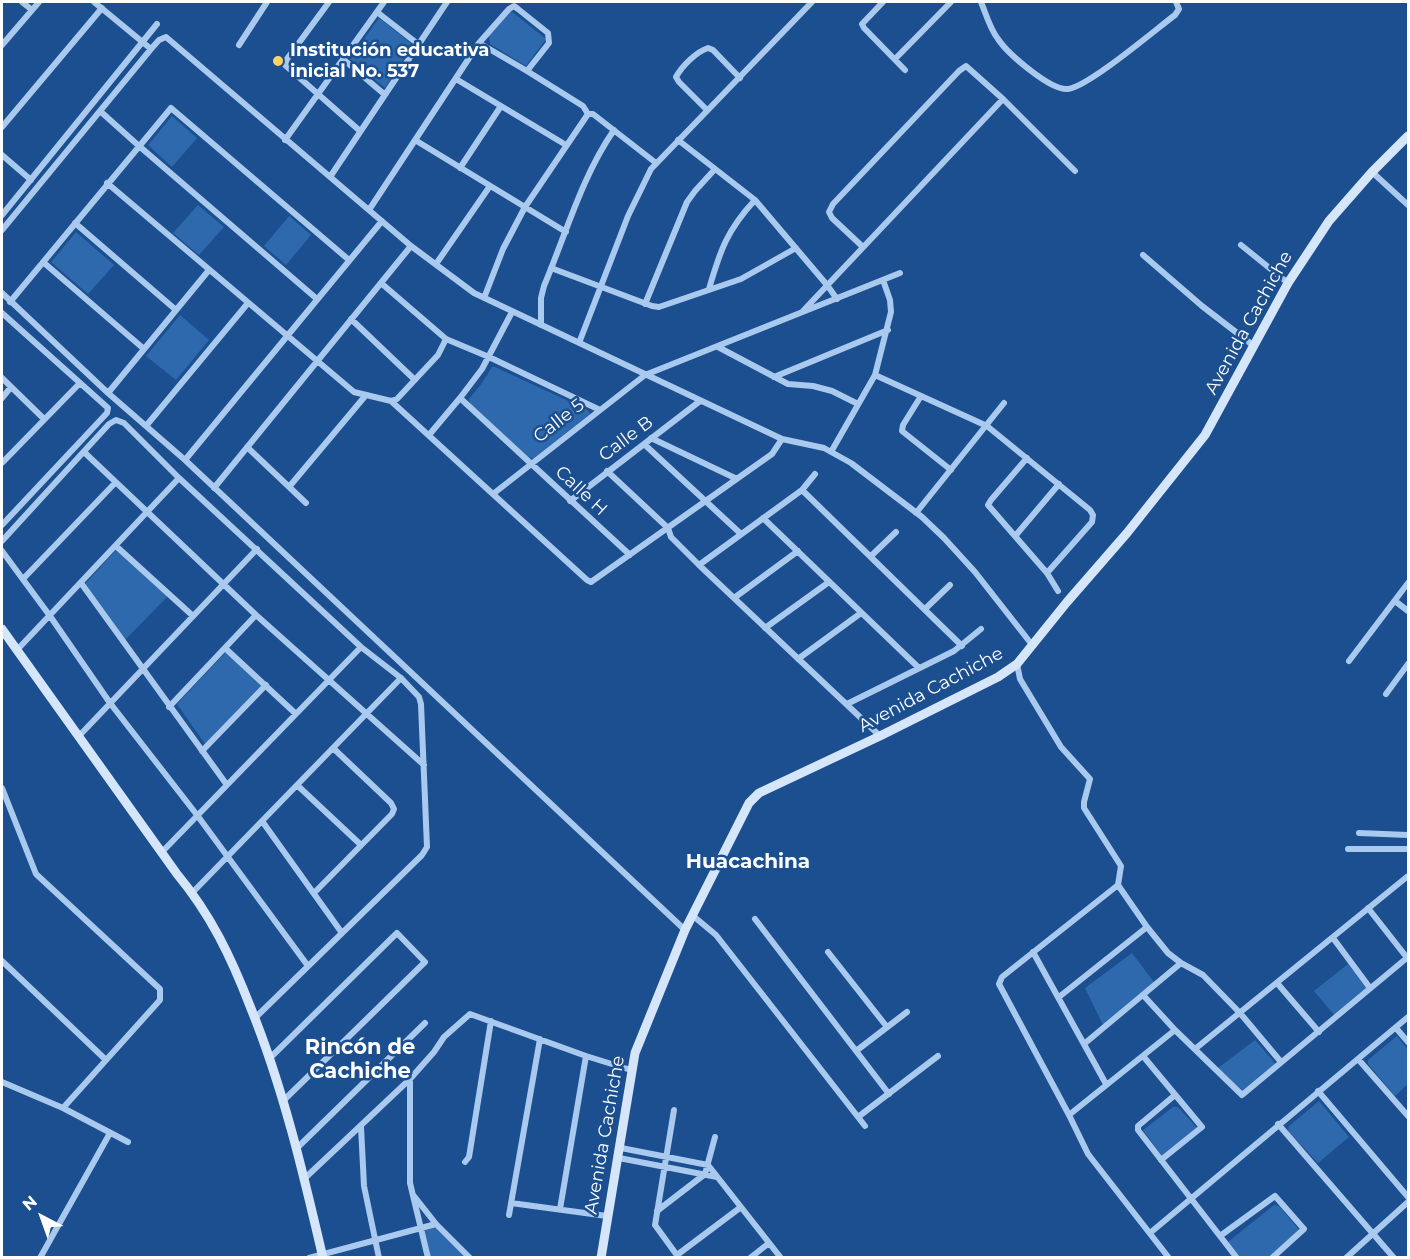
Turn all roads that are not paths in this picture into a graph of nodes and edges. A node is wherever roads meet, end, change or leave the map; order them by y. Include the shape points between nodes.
1 (22, 2) edge
2 (39, 2) edge
3 (94, 2) edge
4 (267, 2) edge
5 (329, 2) edge
6 (384, 2) edge
7 (434, 2) edge
8 (447, 2) edge
9 (812, 2) edge
10 (883, 2) edge
11 (951, 2) edge
12 (981, 2) edge
13 (1176, 2) edge
14 (102, 8) junction
15 (442, 8) junction
16 (32, 10) junction
17 (377, 12) junction
18 (157, 24) dead end
19 (142, 42) junction
20 (479, 43) junction
21 (418, 44) junction
22 (2, 45) edge
23 (239, 45) dead end
24 (151, 49) junction
25 (343, 59) junction
26 (895, 59) junction
27 (905, 70) dead end
28 (527, 71) junction
29 (740, 78) junction
30 (456, 79) junction
31 (384, 94) junction
32 (317, 95) junction
33 (1003, 99) junction
34 (501, 106) junction
35 (707, 110) junction
36 (100, 111) junction
37 (588, 114) junction
38 (2, 128) edge
39 (614, 130) junction
40 (360, 131) junction
41 (1408, 136) edge
42 (285, 140) junction
43 (415, 140) junction
44 (678, 140) junction
45 (566, 145) junction
46 (139, 146) junction
47 (2, 155) edge
48 (656, 163) junction
49 (460, 168) junction
50 (716, 169) junction
51 (1075, 171) dead end
52 (1372, 172) junction
53 (330, 177) junction
54 (31, 180) junction
55 (108, 183) junction
56 (490, 186) junction
57 (754, 200) junction
58 (1408, 205) edge
59 (525, 207) junction
60 (369, 210) junction
61 (2, 215) edge
62 (382, 221) junction
63 (75, 223) junction
64 (2, 230) edge
65 (566, 232) junction
66 (1241, 245) dead end
67 (411, 246) junction
68 (863, 247) junction
69 (796, 248) junction
70 (1143, 255) dead end
71 (350, 260) junction
72 (43, 262) junction
73 (436, 264) junction
74 (551, 268) junction
75 (209, 270) junction
76 (900, 273) dead end
77 (882, 280) junction
78 (381, 283) junction
79 (1288, 283) junction
80 (827, 285) junction
81 (600, 288) junction
82 (709, 289) junction
83 (2, 293) edge
84 (484, 298) junction
85 (317, 299) junction
86 (837, 299) junction
87 (10, 302) junction
88 (248, 303) junction
89 (645, 304) junction
90 (176, 310) junction
91 (512, 312) junction
92 (2, 313) edge
93 (801, 313) junction
94 (351, 319) junction
95 (541, 325) junction
96 (888, 330) junction
97 (286, 336) junction
98 (446, 339) junction
99 (579, 343) junction
100 (1254, 346) junction
101 (718, 347) junction
102 (144, 349) junction
103 (489, 357) junction
104 (316, 361) junction
105 (645, 375) junction
106 (875, 375) junction
107 (774, 377) junction
108 (2, 378) edge
109 (415, 380) junction
110 (80, 382) junction
111 (11, 387) junction
112 (108, 393) junction
113 (366, 395) junction
114 (921, 396) junction
115 (2, 398) edge
116 (460, 398) junction
117 (391, 401) junction
118 (700, 401) junction
119 (1004, 403) dead end
120 (858, 404) junction
121 (600, 410) junction
122 (43, 418) junction
123 (146, 426) junction
124 (987, 426) junction
125 (429, 435) junction
126 (651, 438) junction
127 (782, 439) junction
128 (644, 444) junction
129 (247, 447) junction
130 (84, 452) junction
131 (831, 452) junction
132 (1027, 458) junction
133 (185, 460) junction
134 (2, 463) edge
135 (530, 464) junction
136 (951, 470) junction
137 (607, 471) junction
138 (815, 474) dead end
139 (179, 478) junction
140 (737, 478) junction
141 (115, 483) junction
142 (1059, 484) junction
143 (288, 487) junction
144 (214, 488) junction
145 (802, 490) junction
146 (493, 494) junction
147 (570, 501) junction
148 (706, 501) junction
149 (306, 503) dead end
150 (147, 513) junction
151 (916, 513) junction
152 (763, 518) junction
153 (2, 525) edge
154 (668, 528) junction
155 (896, 532) dead end
156 (741, 534) junction
157 (1016, 535) junction
158 (2, 541) edge
159 (116, 546) junction
160 (257, 549) junction
161 (2, 551) edge
162 (798, 551) junction
163 (630, 555) junction
164 (871, 556) junction
165 (699, 565) junction
166 (1047, 573) junction
167 (23, 579) junction
168 (829, 582) junction
169 (81, 583) junction
170 (1408, 583) edge
171 (224, 584) junction
172 (950, 585) dead end
173 (1059, 591) dead end
174 (734, 598) junction
175 (1395, 601) junction
176 (926, 609) junction
177 (1408, 611) edge
178 (861, 613) junction
179 (256, 615) junction
180 (50, 616) junction
181 (193, 616) junction
182 (2, 628) edge
183 (765, 628) junction
184 (981, 629) dead end
185 (962, 646) junction
186 (1033, 646) junction
187 (361, 647) junction
188 (225, 648) junction
189 (17, 650) junction
190 (798, 659) junction
191 (1349, 661) dead end
192 (1017, 664) junction
193 (1408, 664) edge
194 (919, 668) junction
195 (142, 669) junction
196 (400, 678) junction
197 (329, 679) junction
198 (266, 685) junction
199 (1386, 694) dead end
200 (110, 703) junction
201 (847, 704) junction
202 (169, 706) junction
203 (367, 713) junction
204 (296, 714) junction
205 (79, 736) junction
206 (880, 736) junction
207 (333, 748) junction
208 (202, 751) junction
209 (424, 765) junction
210 (227, 785) junction
211 (297, 785) junction
212 (2, 788) edge
213 (197, 815) junction
214 (262, 821) junction
215 (1359, 833) dead end
216 (1408, 835) edge
217 (362, 845) junction
218 (1348, 849) dead end
219 (1408, 849) edge
220 (162, 852) junction
221 (227, 857) junction
222 (1408, 876) edge
223 (1118, 885) junction
224 (193, 892) junction
225 (314, 893) junction
226 (1368, 908) junction
227 (692, 915) junction
228 (755, 919) dead end
229 (1147, 927) junction
230 (685, 930) junction
231 (342, 933) junction
232 (1333, 938) junction
233 (828, 952) dead end
234 (1033, 952) junction
235 (1408, 958) edge
236 (2, 961) edge
237 (1181, 963) junction
238 (308, 966) junction
239 (1277, 983) junction
240 (1370, 988) junction
241 (1143, 995) junction
242 (1059, 997) junction
243 (907, 1012) dead end
244 (1240, 1013) junction
245 (1408, 1017) edge
246 (255, 1018) junction
247 (491, 1021) junction
248 (425, 1023) dead end
249 (887, 1027) junction
250 (1396, 1028) junction
251 (1175, 1030) junction
252 (1319, 1032) junction
253 (540, 1039) junction
254 (1408, 1042) edge
255 (1084, 1044) junction
256 (1195, 1050) junction
257 (856, 1051) junction
258 (586, 1056) junction
259 (938, 1056) dead end
260 (1143, 1056) junction
261 (270, 1058) junction
262 (1358, 1059) junction
263 (106, 1060) junction
264 (1281, 1062) junction
265 (631, 1070) junction
266 (410, 1079) junction
267 (2, 1082) edge
268 (1106, 1084) junction
269 (1318, 1091) junction
270 (889, 1094) junction
271 (1175, 1095) junction
272 (283, 1101) junction
273 (63, 1108) junction
274 (674, 1110) dead end
275 (1069, 1115) junction
276 (1408, 1116) edge
277 (858, 1117) junction
278 (1278, 1124) junction
279 (865, 1126) dead end
280 (361, 1127) junction
281 (110, 1132) junction
282 (715, 1137) dead end
283 (128, 1142) dead end
284 (297, 1148) junction
285 (621, 1148) junction
286 (666, 1157) junction
287 (619, 1158) junction
288 (1161, 1160) junction
289 (465, 1162) dead end
290 (708, 1165) junction
291 (664, 1167) junction
292 (705, 1174) junction
293 (718, 1177) junction
294 (304, 1179) junction
295 (412, 1193) junction
296 (1408, 1197) edge
297 (1190, 1198) junction
298 (1408, 1202) edge
299 (511, 1203) junction
300 (741, 1207) junction
301 (560, 1209) junction
302 (656, 1212) junction
303 (509, 1215) dead end
304 (607, 1216) junction
305 (436, 1224) junction
306 (421, 1227) junction
307 (1150, 1233) junction
308 (1373, 1234) junction
309 (1221, 1236) junction
310 (375, 1239) junction
311 (769, 1243) junction
312 (322, 1256) edge
313 (604, 1256) edge
314 (678, 1256) edge
315 (40, 1257) edge
316 (309, 1257) edge
317 (379, 1257) edge
318 (428, 1257) edge
319 (470, 1257) edge
320 (750, 1257) edge
321 (781, 1257) edge
322 (1169, 1257) edge
323 (1237, 1257) edge
324 (1272, 1257) edge
325 (1346, 1257) edge
326 (1394, 1257) edge

1 - 16 street
2 - 16 street
3 - 14 street
4 - 23 street
5 - 32 street via 285,65
6 - 17 street
7 - 15 street
8 - 15 street
9 - 29 street
10 - 26 street via 862,24
11 - 26 street
12 - 13 street via 1004,47 1037,75 1059,88 1070,89 1088,81 1169,19 1179,9
14 - 19 street
14 - 38 street
15 - 21 street
16 - 22 street
17 - 21 street
17 - 25 street
18 - 19 street
19 - 24 street
19 - 54 street
20 - 28 street
20 - 28 street via 514,6 548,33 550,39
20 - 30 street
21 - 31 street
24 - 36 street
24 - 42 street via 166,37 172,40
25 - 31 street
25 - 32 street
26 - 27 street
28 - 37 street via 583,106
29 - 35 street
29 - 35 street via 713,50 701,50 676,77
30 - 34 street
30 - 43 street
31 - 40 street
32 - 40 street
32 - 42 street
33 - 51 street
33 - 68 street
33 - 68 street via 966,66 833,204 829,212 832,218
34 - 45 street
34 - 49 street
35 - 44 street
36 - 46 street
36 - 64 street
37 - 39 street
37 - 45 street
39 - 48 street
39 - 65 street via 599,151
40 - 53 street
41 - 52 street
42 - 53 street
43 - 49 street
43 - 60 street
44 - 48 street
44 - 50 street
45 - 59 street
46 - 55 street
46 - 71 street via 171,108
46 - 85 street
47 - 54 street
48 - 81 street via 632,205
49 - 56 street
50 - 57 street
50 - 89 street via 687,202
52 - 58 street
52 - 79 street, Avenida Cachiche via 1329,221
53 - 60 street
54 - 61 street
55 - 63 street
55 - 75 street
56 - 59 street
56 - 73 street
57 - 69 street
57 - 82 street via 729,233
59 - 65 street
59 - 84 street
60 - 62 street
62 - 67 street
62 - 71 street
63 - 72 street
63 - 90 street
65 - 74 street
66 - 79 street
67 - 73 street
67 - 78 street
68 - 80 street
69 - 80 street
69 - 82 street via 741,279
70 - 100 street
71 - 85 street
72 - 87 street
72 - 102 street
73 - 84 street
74 - 81 street
74 - 95 street via 544,286
75 - 88 street
75 - 90 street
76 - 77 street, Calle 5
77 - 86 street, Calle 5
77 - 96 street via 890,300
78 - 94 street
78 - 98 street
79 - 100 street, Avenida Cachiche
80 - 86 street
80 - 93 street
81 - 89 street
81 - 99 street
82 - 89 street via 659,307
83 - 87 street
84 - 91 street
85 - 97 street
86 - 93 street, Calle 5
87 - 112 street
88 - 97 street
88 - 123 street
90 - 102 street
91 - 95 street
91 - 103 street
92 - 110 street
93 - 101 street, Calle 5
94 - 104 street
94 - 109 street
95 - 99 street
96 - 106 street
96 - 107 street
97 - 104 street
97 - 133 street
98 - 103 street
98 - 109 street via 438,355
99 - 105 street
100 - 186 street, Avenida Cachiche via 1205,435
101 - 105 street, Calle 5
101 - 107 street
102 - 112 street
103 - 116 street
103 - 121 street
104 - 113 street via 354,392
104 - 129 street
105 - 118 street
105 - 121 street, Calle 5
106 - 114 street
106 - 120 street
107 - 120 street via 788,384 832,391
108 - 111 street
109 - 117 street
110 - 122 street
110 - 153 street via 104,402 107,413
111 - 115 street
111 - 122 street
112 - 123 street
113 - 117 street
113 - 143 street
114 - 124 street
114 - 136 street via 902,431
116 - 125 street
116 - 135 street, Calle H
117 - 125 street
118 - 126 street, Calle B
118 - 127 street
119 - 124 street
120 - 131 street
121 - 135 street, Calle 5
122 - 134 street
123 - 133 street
124 - 132 street
124 - 136 street
125 - 146 street
126 - 128 street, Calle B
126 - 140 street
127 - 131 street
127 - 140 street via 771,454
128 - 137 street, Calle B
128 - 148 street
129 - 143 street
129 - 144 street
130 - 139 street via 116,420 124,423
130 - 141 street
130 - 158 street
131 - 151 street
132 - 142 street
132 - 157 street via 988,505
133 - 144 street
135 - 146 street, Calle 5
135 - 147 street, Calle H
136 - 151 street
137 - 147 street, Calle B
137 - 154 street
138 - 145 street
139 - 150 street
139 - 160 street
140 - 148 street
141 - 150 street
141 - 167 street
142 - 157 street
142 - 166 street via 1093,515 1092,522
143 - 149 street
144 - 230 street
145 - 152 street
145 - 164 street
146 - 163 street via 588,580 595,580
147 - 163 street, Calle H
148 - 154 street
148 - 156 street
150 - 159 street
150 - 171 street
151 - 186 street via 975,572
152 - 156 street
152 - 162 street
154 - 163 street
154 - 165 street via 671,537
155 - 164 street
156 - 165 street
157 - 166 street
159 - 169 street
159 - 181 street
160 - 171 street
160 - 187 street
161 - 167 street
162 - 168 street
162 - 174 street
164 - 176 street
165 - 174 street
166 - 173 street
167 - 180 street
168 - 178 street
168 - 183 street
169 - 180 street
169 - 195 street
170 - 175 street
171 - 179 street
171 - 181 street
172 - 176 street
174 - 183 street
175 - 177 street
175 - 191 street
176 - 185 street
178 - 190 street
178 - 194 street
179 - 188 street
179 - 197 street
180 - 189 street
180 - 200 street
181 - 195 street
182 - 189 street
183 - 190 street
184 - 185 street
185 - 194 street
186 - 192 street, Avenida Cachiche
187 - 196 street
187 - 197 street
188 - 198 street
188 - 202 street
189 - 205 street
190 - 201 street
192 - 206 street, Avenida Cachiche
192 - 223 street via 1020,679 1061,747 1090,779 1084,808 1121,866
193 - 199 street
194 - 201 street
195 - 200 street
195 - 202 street
196 - 203 street
196 - 209 street via 421,704
197 - 203 street
197 - 204 street
198 - 204 street
198 - 208 street
200 - 205 street
200 - 213 street
201 - 206 street
202 - 208 street
203 - 207 street
203 - 209 street
204 - 210 street
205 - 220 street
206 - 227 street, Avenida Cachiche via 759,793 749,803
207 - 211 street
207 - 217 street via 394,809
208 - 210 street
209 - 231 street via 427,847
210 - 213 street
211 - 214 street
211 - 217 street
212 - 263 street via 36,874 160,989 160,1000
213 - 220 street
213 - 221 street
214 - 221 street
214 - 225 street
215 - 216 street
217 - 225 street
218 - 219 street
220 - 224 street
221 - 224 street
221 - 238 street
222 - 226 street
223 - 229 street
223 - 234 street
224 - 246 street via 232,960
225 - 231 street
226 - 232 street
226 - 235 street
227 - 230 street, Avenida Cachiche
227 - 277 street via 716,935
228 - 257 street
229 - 237 street
229 - 242 street
230 - 265 street, Avenida Cachiche
231 - 238 street
232 - 239 street
232 - 240 street
233 - 249 street
234 - 242 street
234 - 275 street via 1002,977 999,984
235 - 240 street
236 - 263 street
237 - 241 street
237 - 244 street via 1203,975
238 - 246 street
239 - 244 street
239 - 252 street
240 - 252 street
241 - 251 street
241 - 255 street
242 - 255 street
243 - 249 street
244 - 256 street
244 - 264 street
245 - 250 street
246 - 261 street
247 - 253 street
247 - 266 street via 470,1014 444,1037
247 - 289 street via 469,1157
248 - 284 street
249 - 257 street
250 - 254 street
250 - 262 street
251 - 256 street
251 - 260 street
252 - 264 street
253 - 258 street
253 - 299 street
255 - 268 street
256 - 264 street via 1242,1095
257 - 270 street
258 - 265 street
258 - 301 street
259 - 270 street
260 - 268 street
260 - 271 street
261 - 272 street
261 - 272 street via 397,933 425,962
262 - 269 street
262 - 276 street
263 - 273 street
265 - 285 street, Avenida Cachiche
266 - 280 street
266 - 295 street
267 - 273 street
268 - 275 street
269 - 278 street
269 - 296 street
270 - 277 street
271 - 288 street via 1138,1128
271 - 288 street via 1202,1127
272 - 284 street
273 - 281 street
274 - 286 street
275 - 307 street via 1088,1154
277 - 279 street
278 - 297 street
278 - 308 street
280 - 294 street
280 - 310 street via 364,1186
281 - 283 street
281 - 315 street
282 - 290 street
284 - 294 street
285 - 286 street
285 - 287 street, Avenida Cachiche
286 - 290 street
286 - 291 street
287 - 291 street
287 - 304 street, Avenida Cachiche
288 - 297 street
290 - 292 street
290 - 293 street
291 - 292 street
291 - 302 street
292 - 293 street
292 - 302 street
293 - 300 street
294 - 312 street
295 - 305 street
295 - 306 street
297 - 307 street
297 - 309 street
298 - 308 street
299 - 301 street
299 - 303 street
300 - 311 street
300 - 314 street
301 - 304 street
302 - 314 street via 655,1225
304 - 313 street, Avenida Cachiche
305 - 306 street
305 - 319 street
306 - 310 street
306 - 318 street
307 - 322 street
308 - 325 street
308 - 326 street
309 - 323 street
309 - 324 street via 1275,1196 1304,1230
310 - 312 street
310 - 317 street
311 - 320 street
311 - 321 street
312 - 316 street

